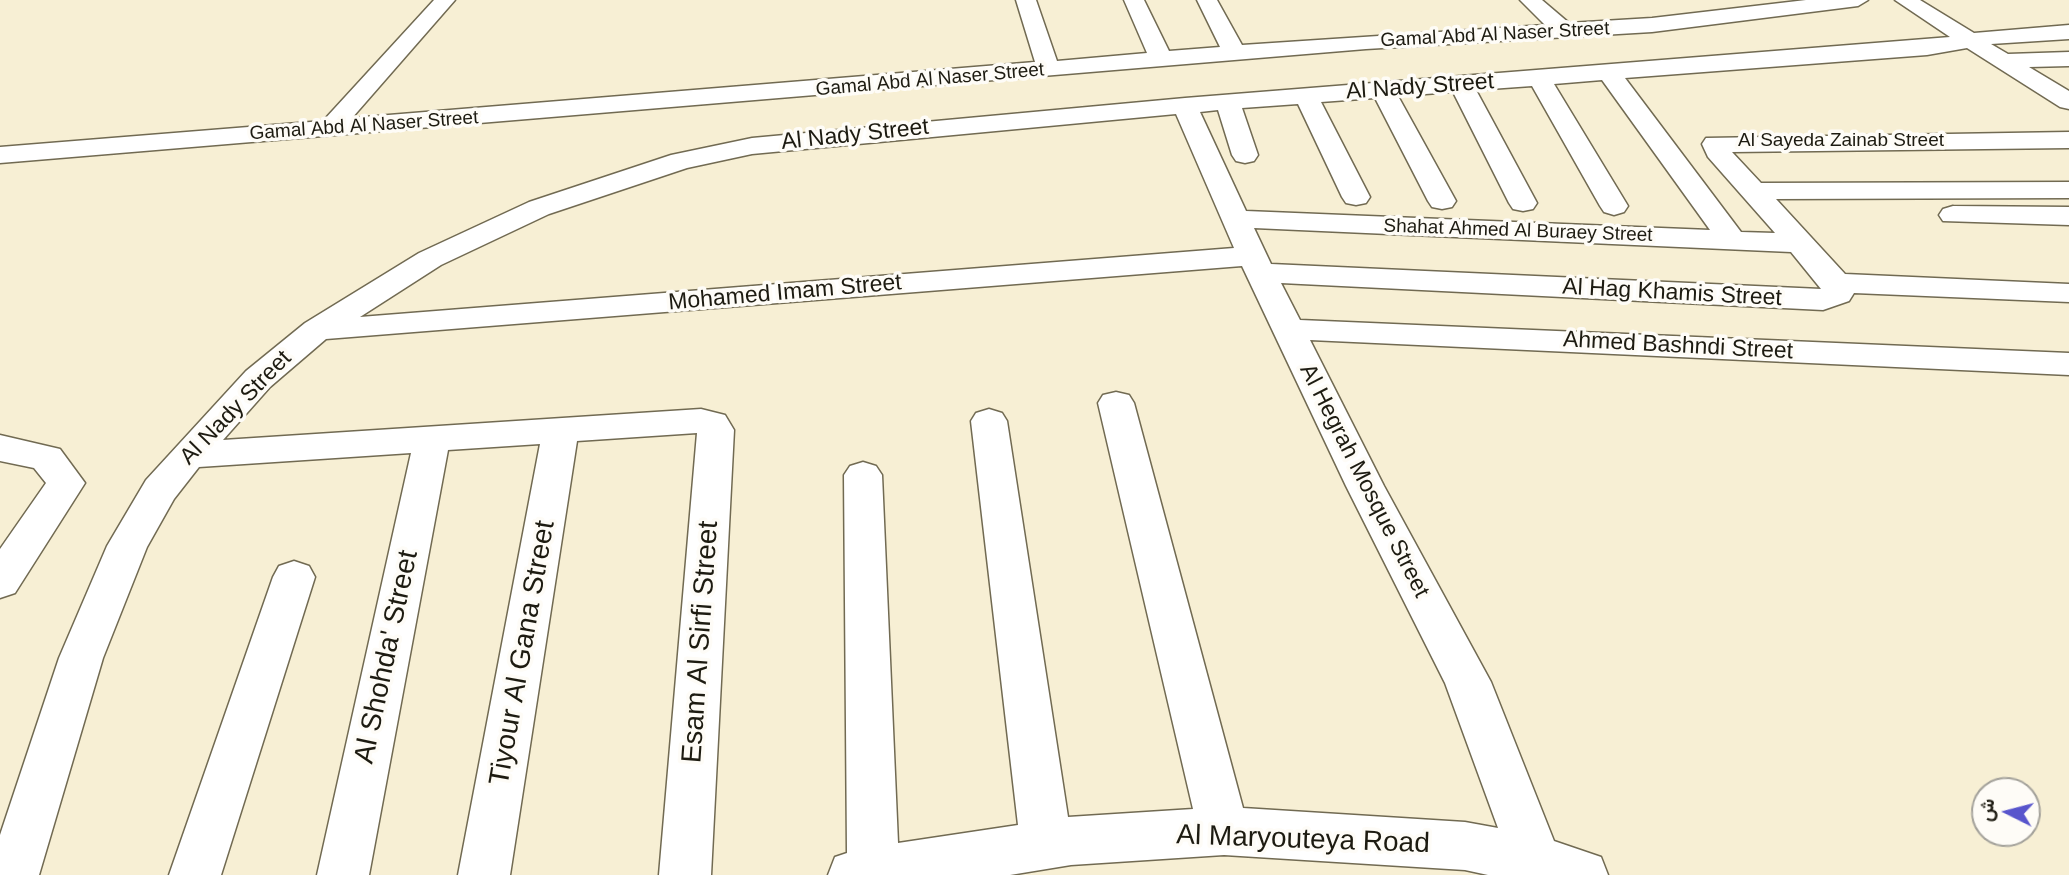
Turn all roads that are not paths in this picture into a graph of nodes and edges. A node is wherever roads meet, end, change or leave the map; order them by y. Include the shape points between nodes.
1 (445, 0) edge
2 (1026, 0) edge
3 (1135, 0) edge
4 (1207, 0) edge
5 (1530, 0) edge
6 (1646, 0) edge
7 (1858, 0) edge
8 (1947, 0) edge
9 (1907, 1) edge
10 (1598, 7) dead end
11 (1678, 23) junction
12 (1624, 27) junction
13 (1564, 31) junction
14 (1970, 31) junction
15 (2069, 32) edge
16 (1235, 54) junction
17 (2069, 59) edge
18 (1162, 61) junction
19 (2003, 61) junction
20 (1049, 70) junction
21 (1608, 72) junction
22 (1539, 78) junction
23 (1461, 84) junction
24 (2057, 87) edge
25 (1383, 90) junction
26 (1306, 96) junction
27 (1228, 102) junction
28 (2069, 103) edge
29 (1185, 105) junction
30 (330, 128) junction
31 (2069, 140) edge
32 (1819, 141) junction
33 (0, 155) edge
34 (1245, 155) dead end
35 (1877, 190) junction
36 (2069, 190) edge
37 (1753, 191) junction
38 (1356, 197) dead end
39 (1442, 201) dead end
40 (1523, 203) dead end
41 (1614, 206) dead end
42 (1773, 213) junction
43 (2069, 216) edge
44 (1236, 219) junction
45 (2033, 239) dead end
46 (2069, 240) edge
47 (1733, 241) junction
48 (1800, 243) junction
49 (1256, 264) junction
50 (1836, 283) junction
51 (2069, 293) edge
52 (1288, 329) junction
53 (317, 330) junction
54 (2069, 363) edge
55 (1116, 403) dead end
56 (989, 421) dead end
57 (561, 430) junction
58 (432, 439) junction
59 (0, 447) edge
60 (188, 455) junction
61 (863, 475) dead end
62 (294, 577) dead end
63 (0, 582) edge
64 (1224, 831) junction
65 (1046, 845) junction
66 (1535, 860) junction
67 (864, 874) edge
68 (13, 875) edge
69 (195, 875) edge
70 (342, 875) edge
71 (484, 875) edge
72 (685, 875) edge
73 (1582, 875) edge

1 - 30 street
2 - 20 street
3 - 18 street
4 - 16 street
5 - 13 street
6 - 11 street
7 - 11 street, Gamal Abd Al Naser Street
8 - 9 street
9 - 14 street via 1939,21
10 - 12 street
11 - 12 street, Gamal Abd Al Naser Street
12 - 13 street, Gamal Abd Al Naser Street
13 - 16 street, Gamal Abd Al Naser Street
14 - 15 street, Al Nady Street
14 - 19 street
14 - 21 street, Al Nady Street via 1927,48
16 - 18 street, Gamal Abd Al Naser Street
17 - 19 street
18 - 20 street, Gamal Abd Al Naser Street
19 - 24 street
20 - 30 street, Gamal Abd Al Naser Street
21 - 22 street, Al Nady Street
21 - 47 street
22 - 23 street, Al Nady Street
22 - 41 street
23 - 25 street, Al Nady Street
23 - 40 street
24 - 28 street
25 - 26 street, Al Nady Street
25 - 39 street
26 - 27 street, Al Nady Street
26 - 38 street
27 - 29 street, Al Nady Street
27 - 34 street
29 - 44 street, Al Hegrah Mosque Street
29 - 53 street, Al Nady Street via 752,146 680,161 550,204 487,231 375,292
30 - 33 street, Gamal Abd Al Naser Street
31 - 32 street, Al Sayeda Zainab Street
32 - 35 street
32 - 37 street, Al Sayeda Zainab Street via 1715,144
35 - 36 street
35 - 37 street
37 - 42 street, Al Sayeda Zainab Street
42 - 43 street
42 - 48 street, Al Sayeda Zainab Street
44 - 47 street, Shahat Ahmed Al Buraey Street
44 - 49 street, Al Hegrah Mosque Street
45 - 46 street
47 - 48 street, Shahat Ahmed Al Buraey Street
48 - 50 street, Al Sayeda Zainab Street
49 - 50 street, Al Hag Khamis Street via 1823,300 1838,295
49 - 52 street, Al Hegrah Mosque Street
49 - 53 street, Mohamed Imam Street
50 - 51 street
52 - 54 street, Ahmed Bashndi Street
52 - 66 street, Al Hegrah Mosque Street via 1364,486 1468,682
53 - 60 street, Al Nady Street via 258,379
55 - 64 street
56 - 65 street
57 - 58 street
57 - 71 street, Tiyour Al Gana Street
57 - 72 street, Esam Al Sirfi Street via 701,421 712,423 716,430
58 - 60 street
58 - 70 street, Al Shohda' Street
59 - 63 street via 47,458 66,484
60 - 68 street, Al Nady Street via 160,490 127,546 81,657
61 - 67 street
62 - 69 street
64 - 65 street, Al Maryouteya Road
64 - 66 street, Al Maryouteya Road via 1465,846
65 - 67 street, Al Maryouteya Road
66 - 73 street, Al Maryouteya Road

